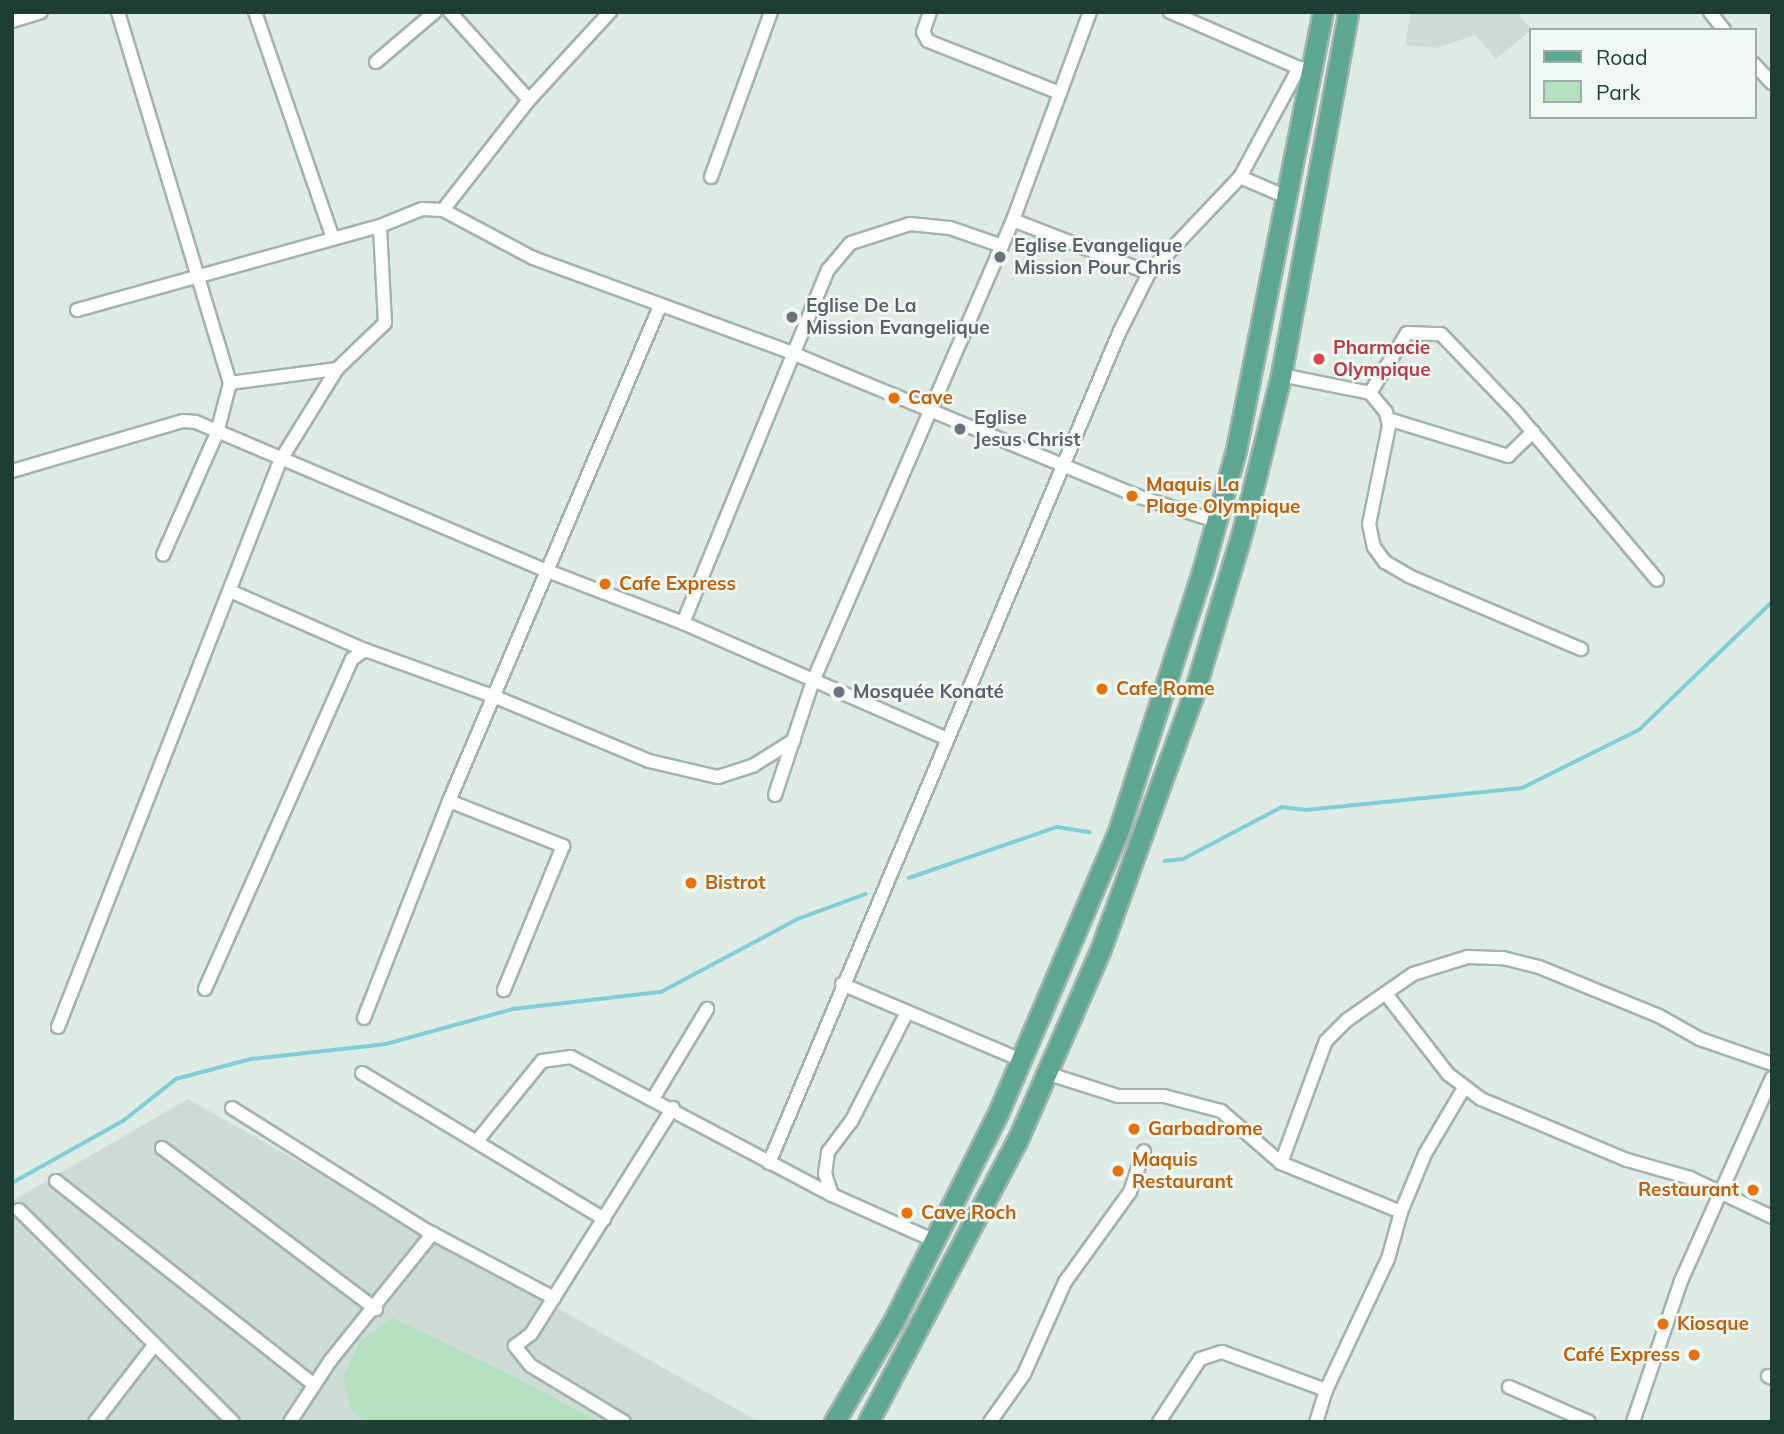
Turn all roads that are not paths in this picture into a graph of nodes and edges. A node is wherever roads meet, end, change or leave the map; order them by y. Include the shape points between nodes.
1 (41, 12) edge
2 (118, 12) edge
3 (255, 12) edge
4 (435, 12) edge
5 (450, 12) edge
6 (610, 12) edge
7 (771, 12) edge
8 (930, 12) edge
9 (1090, 12) edge
10 (1170, 12) edge
11 (1323, 12) edge
12 (1348, 12) edge
13 (1710, 12) edge
14 (12, 21) edge
15 (1722, 28) edge
16 (376, 62) dead end
17 (1756, 66) edge
18 (1306, 69) junction
19 (1772, 83) edge
20 (1060, 93) junction
21 (529, 100) junction
22 (711, 177) dead end
23 (1240, 177) junction
24 (1289, 198) junction
25 (443, 210) junction
26 (1013, 220) junction
27 (380, 226) junction
28 (333, 238) junction
29 (1002, 246) junction
30 (1149, 273) junction
31 (199, 274) junction
32 (660, 306) junction
33 (77, 310) dead end
34 (792, 353) junction
35 (337, 369) junction
36 (1280, 375) junction
37 (230, 383) junction
38 (1370, 393) junction
39 (931, 412) junction
40 (1388, 419) junction
41 (1533, 432) junction
42 (217, 433) junction
43 (281, 461) junction
44 (1061, 465) junction
45 (12, 471) edge
46 (1216, 521) junction
47 (163, 555) dead end
48 (545, 570) junction
49 (1657, 580) dead end
50 (232, 593) junction
51 (683, 623) junction
52 (1581, 649) dead end
53 (365, 650) junction
54 (813, 681) junction
55 (493, 696) junction
56 (944, 738) junction
57 (794, 740) junction
58 (775, 795) dead end
59 (449, 801) junction
60 (842, 984) junction
61 (205, 989) dead end
62 (504, 989) dead end
63 (1386, 994) junction
64 (707, 1009) dead end
65 (907, 1012) junction
66 (364, 1018) dead end
67 (58, 1027) dead end
68 (1023, 1061) junction
69 (1772, 1064) edge
70 (362, 1073) dead end
71 (1046, 1073) junction
72 (1772, 1078) edge
73 (1464, 1087) junction
74 (654, 1097) junction
75 (232, 1108) dead end
76 (673, 1108) junction
77 (477, 1142) junction
78 (162, 1148) dead end
79 (1144, 1151) dead end
80 (769, 1163) junction
81 (1281, 1163) junction
82 (56, 1181) dead end
83 (832, 1195) junction
84 (1720, 1196) junction
85 (19, 1210) dead end
86 (1401, 1212) junction
87 (1772, 1217) edge
88 (604, 1219) junction
89 (433, 1233) junction
90 (935, 1241) junction
91 (554, 1298) junction
92 (376, 1310) junction
93 (155, 1344) junction
94 (314, 1384) junction
95 (1508, 1387) dead end
96 (1326, 1390) junction
97 (95, 1422) edge
98 (233, 1422) edge
99 (290, 1422) edge
100 (625, 1422) edge
101 (834, 1422) edge
102 (868, 1422) edge
103 (990, 1422) edge
104 (1159, 1422) edge
105 (1316, 1422) edge
106 (1589, 1422) edge
107 (1633, 1422) edge

1 - 14 street
2 - 31 street
3 - 28 street
4 - 16 street
5 - 21 street
6 - 21 street
7 - 22 street
8 - 20 street via 923,32 928,41
9 - 20 street
10 - 18 street
11 - 18 main road
12 - 36 main road
13 - 15 street
17 - 19 street
18 - 23 street
18 - 24 main road
20 - 26 street
21 - 25 street
23 - 24 street
23 - 30 street
24 - 46 main road via 1236,450
25 - 27 street via 422,209
25 - 32 street via 533,258
26 - 29 street
26 - 30 street
27 - 28 street
27 - 35 street via 385,323
28 - 31 street
29 - 34 street via 950,228 910,224 851,243 828,270
29 - 39 street
30 - 44 street
31 - 33 street
31 - 37 street
32 - 34 street
32 - 48 street
34 - 39 street
34 - 51 street
35 - 37 street
35 - 43 street
36 - 38 street
36 - 71 main road via 1242,529 1188,709 1100,951
37 - 42 street
38 - 40 street
38 - 41 street via 1407,333 1438,333
39 - 44 street
39 - 54 street
40 - 41 street via 1508,456
40 - 52 street via 1388,444 1369,524 1374,547 1385,562
41 - 49 street
42 - 43 street
42 - 45 street via 183,421
42 - 47 street
43 - 48 street
43 - 50 street
44 - 46 street
44 - 56 street
46 - 68 main road via 1119,830
48 - 51 street
48 - 55 street
50 - 53 street
50 - 67 street
51 - 54 street
53 - 55 street
53 - 61 street via 352,659
54 - 56 street
54 - 57 street
55 - 57 street via 649,761 718,777 754,765
55 - 59 street
56 - 60 street
57 - 58 street
59 - 62 street via 563,846
59 - 66 street
60 - 65 street
60 - 80 street
63 - 69 street via 1413,974 1439,964 1468,957 1503,958 1539,967 1659,1016 1700,1039
63 - 73 street
63 - 81 street via 1347,1020 1326,1041
64 - 74 street
65 - 68 street
65 - 83 street via 851,1122 828,1152 825,1174
68 - 90 main road
70 - 77 street
71 - 81 street via 1118,1096 1164,1096 1221,1111
71 - 102 main road via 964,1247
72 - 84 street
73 - 84 street via 1508,1113 1628,1160 1690,1178
73 - 86 street via 1425,1154
74 - 76 street
74 - 77 street via 590,1063 556,1056 532,1072
75 - 89 street
76 - 80 street
76 - 88 street
77 - 88 street
78 - 92 street
79 - 103 street via 1130,1192 1065,1282 1024,1374
80 - 83 street
81 - 86 street
82 - 94 street
83 - 90 street
84 - 87 street
84 - 107 street via 1681,1281
85 - 93 street
86 - 96 street via 1388,1259
88 - 91 street
89 - 91 street
89 - 92 street
90 - 101 main road
91 - 100 street via 531,1334 514,1346 531,1366
92 - 94 street
93 - 97 street
93 - 98 street
94 - 99 street
95 - 106 street
96 - 104 street via 1232,1354 1214,1353 1200,1359
96 - 105 street

